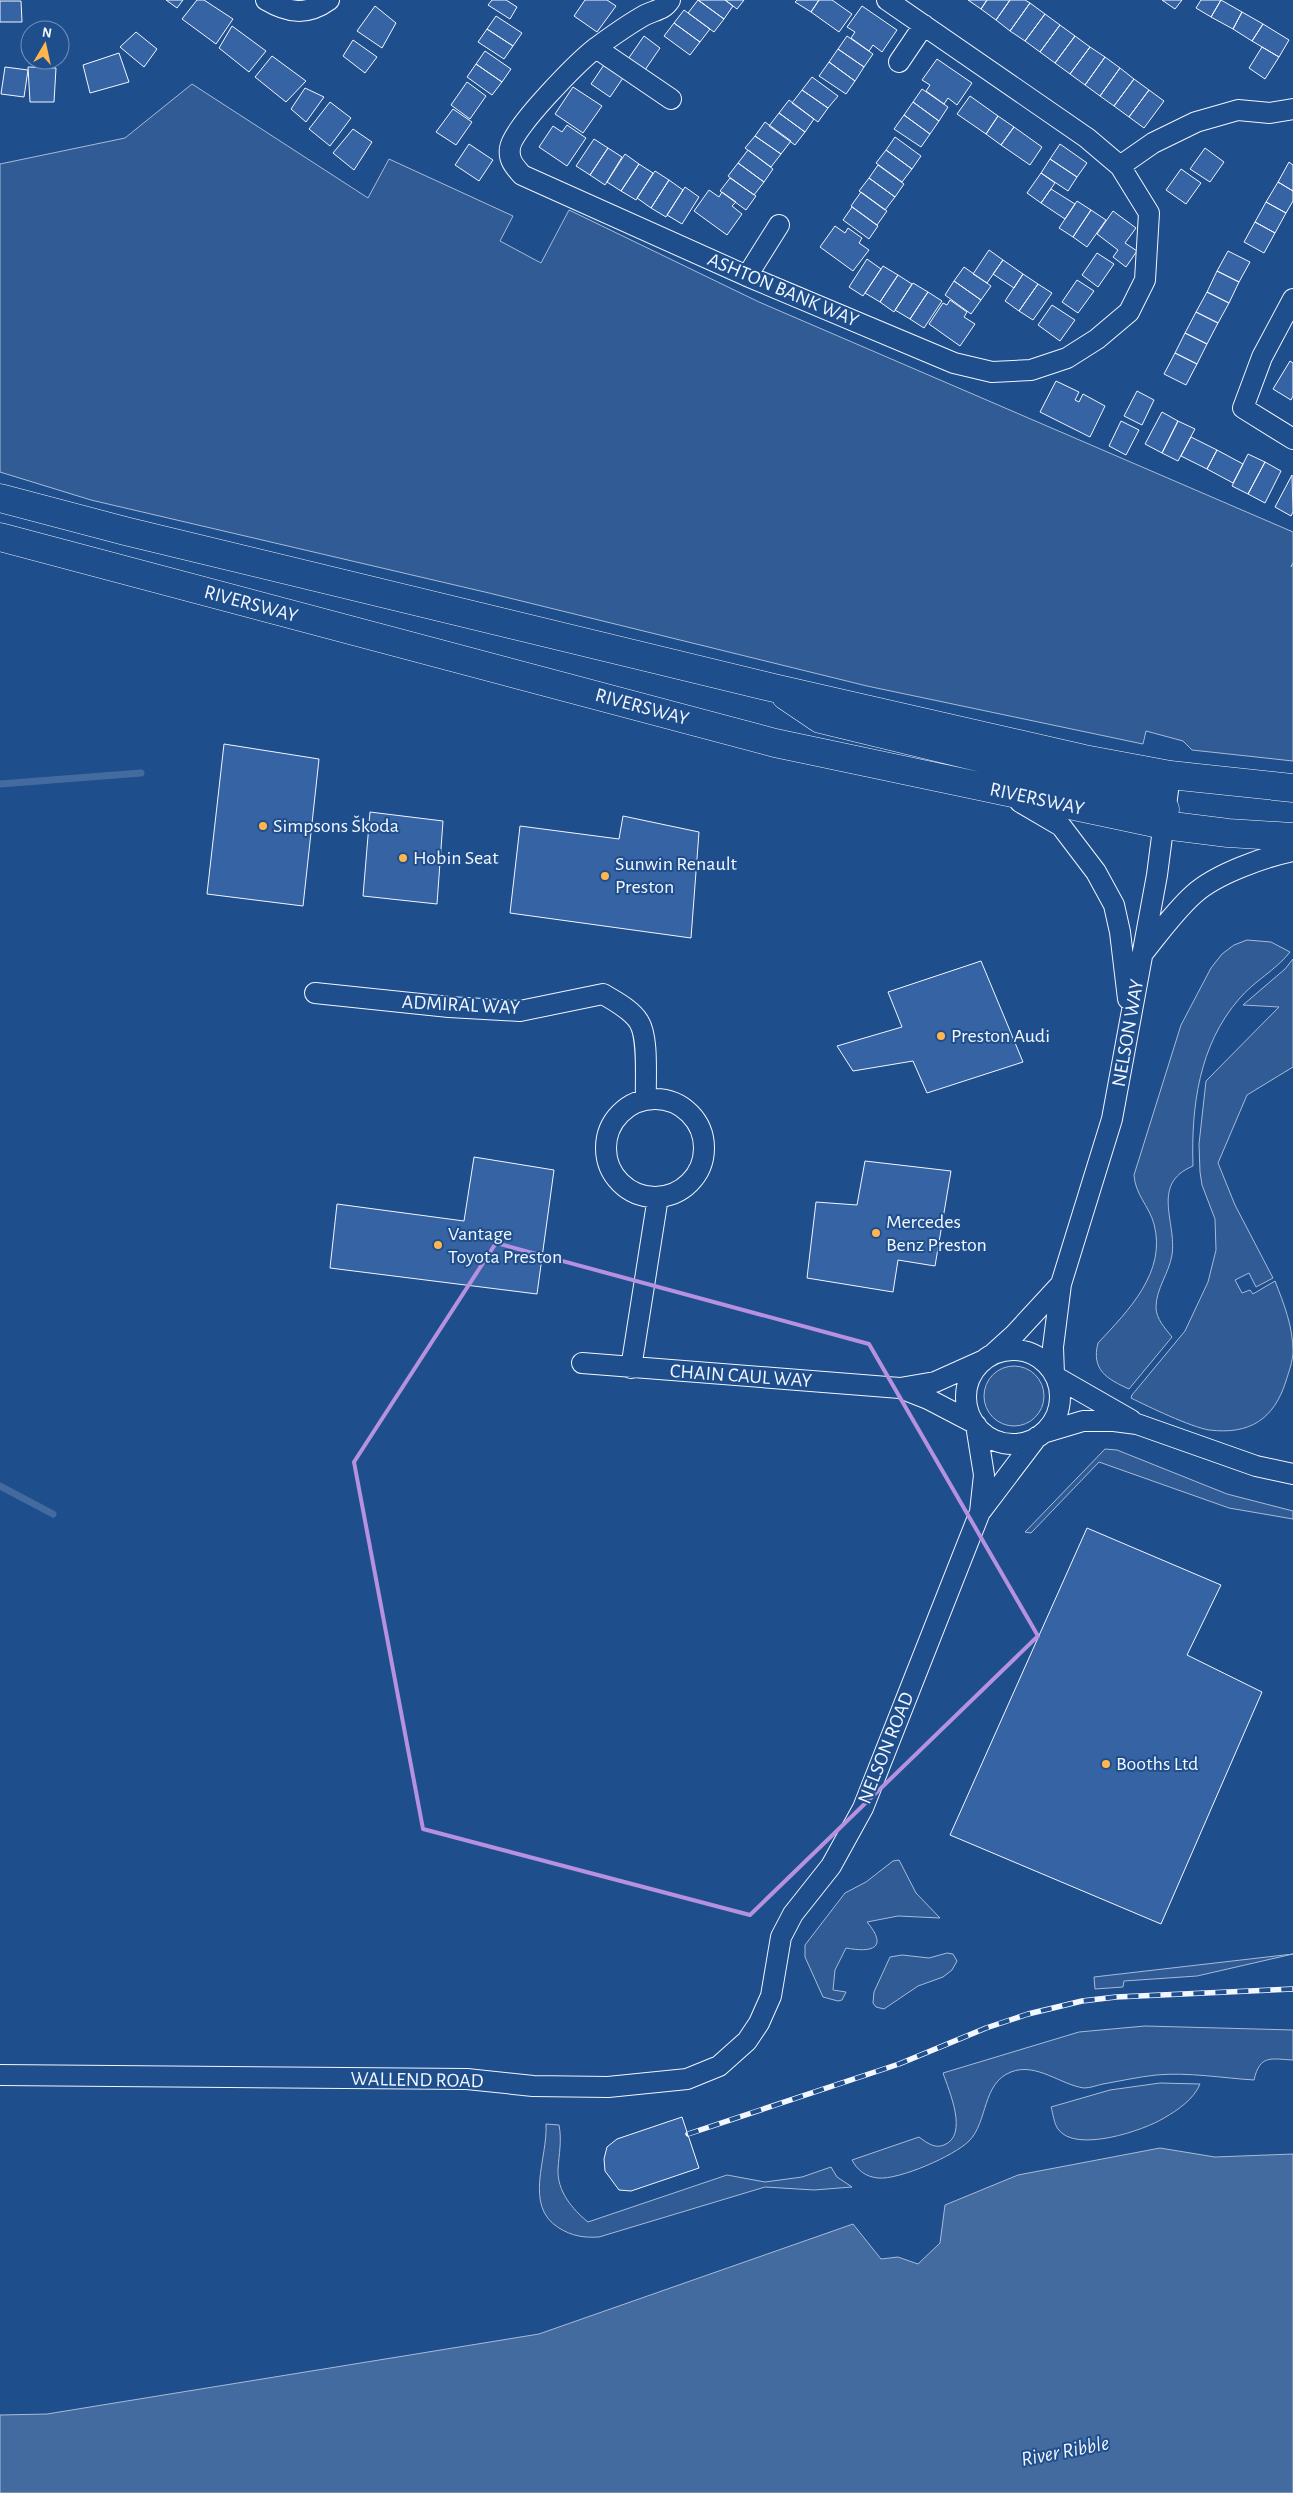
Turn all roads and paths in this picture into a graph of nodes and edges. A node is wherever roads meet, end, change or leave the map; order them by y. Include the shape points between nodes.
1 (266, 0) edge
2 (329, 0) edge
3 (670, 0) edge
4 (887, 0) edge
5 (924, 25) junction
6 (596, 48) junction
7 (898, 62) dead end
8 (671, 99) dead end
9 (1293, 109) edge
10 (1120, 166) junction
11 (779, 225) dead end
12 (747, 276) junction
13 (1293, 299) edge
14 (1293, 439) edge
15 (0, 498) edge
16 (0, 537) edge
17 (774, 688) junction
18 (1170, 775) junction
19 (1293, 788) edge
20 (996, 790) junction
21 (1164, 817) junction
22 (1293, 837) edge
23 (1293, 851) edge
24 (1142, 956) junction
25 (315, 993) dead end
26 (1130, 1013) junction
27 (646, 1099) junction
28 (658, 1197) junction
29 (1061, 1284) junction
30 (987, 1358) junction
31 (582, 1363) dead end
32 (631, 1368) junction
33 (1055, 1376) junction
34 (900, 1388) junction
35 (975, 1424) junction
36 (1137, 1424) junction
37 (1040, 1435) junction
38 (1293, 1474) edge
39 (980, 1512) junction
40 (774, 1972) joint
41 (0, 2075) edge

1 - 2 street via 290,12 298,12 318,8
3 - 6 street, ASHTON BANK WAY via 666,7 645,16
4 - 5 street, ASHTON BANK WAY
5 - 7 street
5 - 10 street, ASHTON BANK WAY via 1088,138
6 - 8 street
6 - 12 street, ASHTON BANK WAY via 560,82 516,133 510,148 512,163 522,174
9 - 10 street via 1270,113 1238,110 1196,122 1153,143
10 - 12 street, ASHTON BANK WAY via 1149,213 1145,280 1129,312 1097,340 1067,358 1031,370 992,372 954,363
11 - 12 street
13 - 14 street via 1262,357 1243,408
15 - 17 highway, RIVERSWAY
16 - 20 highway, RIVERSWAY via 774,742
17 - 18 highway, RIVERSWAY via 1084,759
17 - 21 highway via 820,719 1150,795
18 - 19 highway, RIVERSWAY
18 - 21 street, NELSON WAY
20 - 21 highway, RIVERSWAY
20 - 26 street via 1062,826 1096,872 1114,906
21 - 22 highway, RIVERSWAY via 1228,833
21 - 24 street, NELSON WAY
23 - 24 street via 1227,874 1196,892 1172,916
24 - 26 street, NELSON WAY
25 - 27 street, ADMIRAL WAY via 520,1011 603,994 640,1022 644,1040
26 - 29 street, NELSON WAY via 1112,1119
27 - 28 street via 622,1111 608,1130 605,1147 607,1162 627,1189 644,1196
27 - 28 street via 665,1099 688,1111 698,1124 704,1142 703,1159 696,1175 685,1187
28 - 32 street
29 - 30 street, NELSON WAY via 1014,1335
29 - 33 street, NELSON WAY via 1053,1347
30 - 33 street via 1003,1351 1018,1350 1033,1354
30 - 34 street, CHAIN CAUL WAY via 935,1382
30 - 35 street via 972,1376 966,1396
31 - 32 street, CHAIN CAUL WAY
32 - 34 street, CHAIN CAUL WAY
33 - 36 street
33 - 37 street via 1060,1392 1059,1407 1053,1421
34 - 35 street, CHAIN CAUL WAY
35 - 37 street via 986,1435 1011,1444
35 - 39 street, NELSON ROAD via 984,1475
36 - 37 street via 1083,1421
36 - 38 street via 1256,1466
37 - 39 street, NELSON ROAD
39 - 40 street, NELSON ROAD via 863,1808 831,1866 793,1914 781,1937
40 - 41 street, WALLEND ROAD via 771,1996 747,2041 719,2066 687,2079 608,2087 533,2086 467,2079

